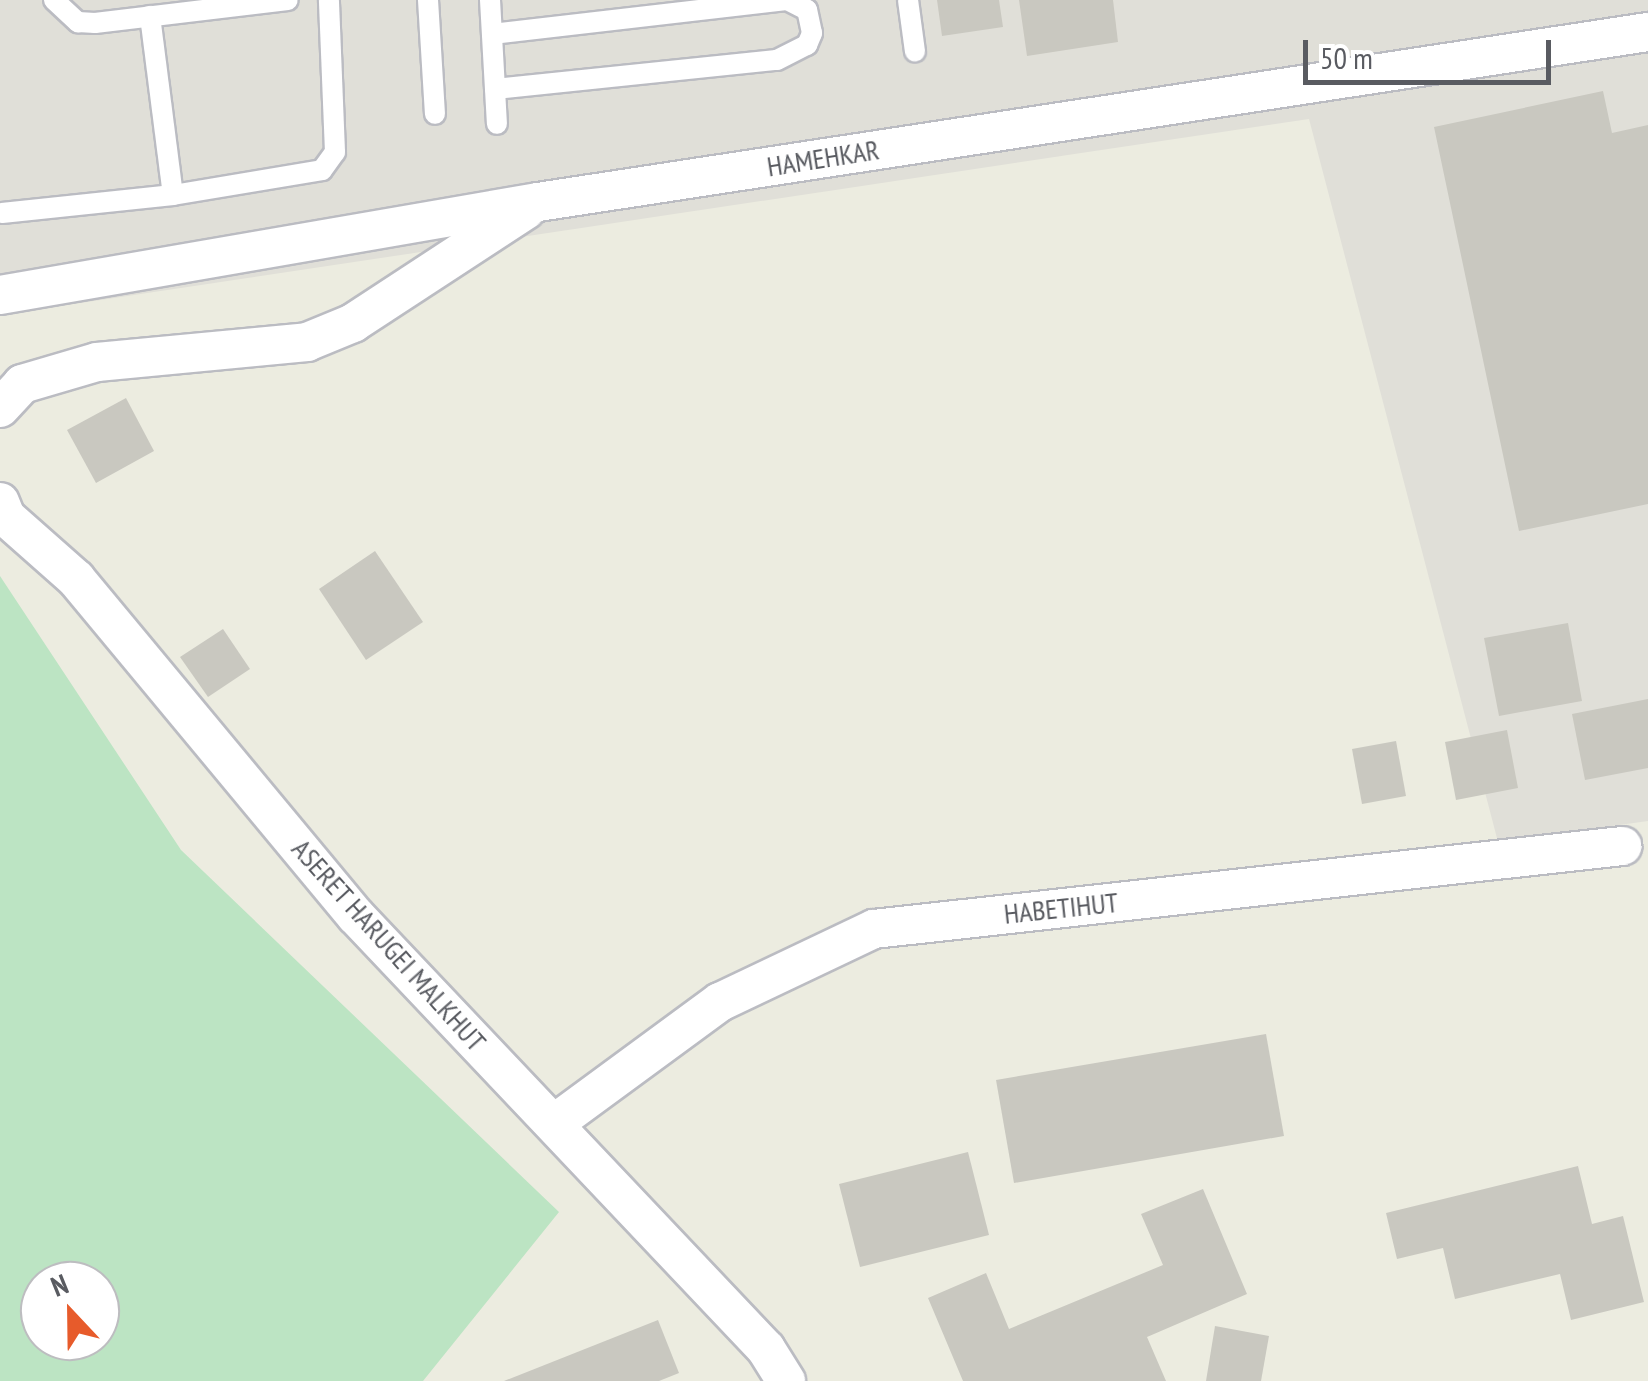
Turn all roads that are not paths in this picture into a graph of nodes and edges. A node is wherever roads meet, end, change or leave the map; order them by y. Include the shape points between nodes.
1 (54, 0) edge
2 (288, 0) edge
3 (329, 0) edge
4 (428, 0) edge
5 (490, 0) edge
6 (785, 0) edge
7 (908, 0) edge
8 (150, 16) junction
9 (1648, 32) edge
10 (492, 34) junction
11 (916, 52) dead end
12 (495, 89) junction
13 (435, 114) dead end
14 (498, 124) dead end
15 (173, 196) junction
16 (538, 202) junction
17 (2, 213) dead end
18 (0, 295) edge
19 (0, 408) edge
20 (0, 502) edge
21 (1622, 846) dead end
22 (554, 1123) junction
23 (786, 1381) edge

1 - 8 lane via 78,22
2 - 8 lane
3 - 15 lane via 331,163
4 - 13 lane
5 - 10 lane
6 - 10 lane
6 - 12 lane via 807,10 812,33 807,45 776,60
7 - 11 lane
8 - 15 lane
9 - 16 street, HAMEHKAR
10 - 12 lane
12 - 14 lane
15 - 17 lane
16 - 18 street, HAMEHKAR
16 - 19 street via 353,323 307,342 97,362 22,384
20 - 22 street, ASERET HARUGEI MALKHUT via 6,517 76,579 356,916
21 - 22 street, HABETIHUT via 874,929 720,1002
22 - 23 street, ASERET HARUGEI MALKHUT via 766,1350

